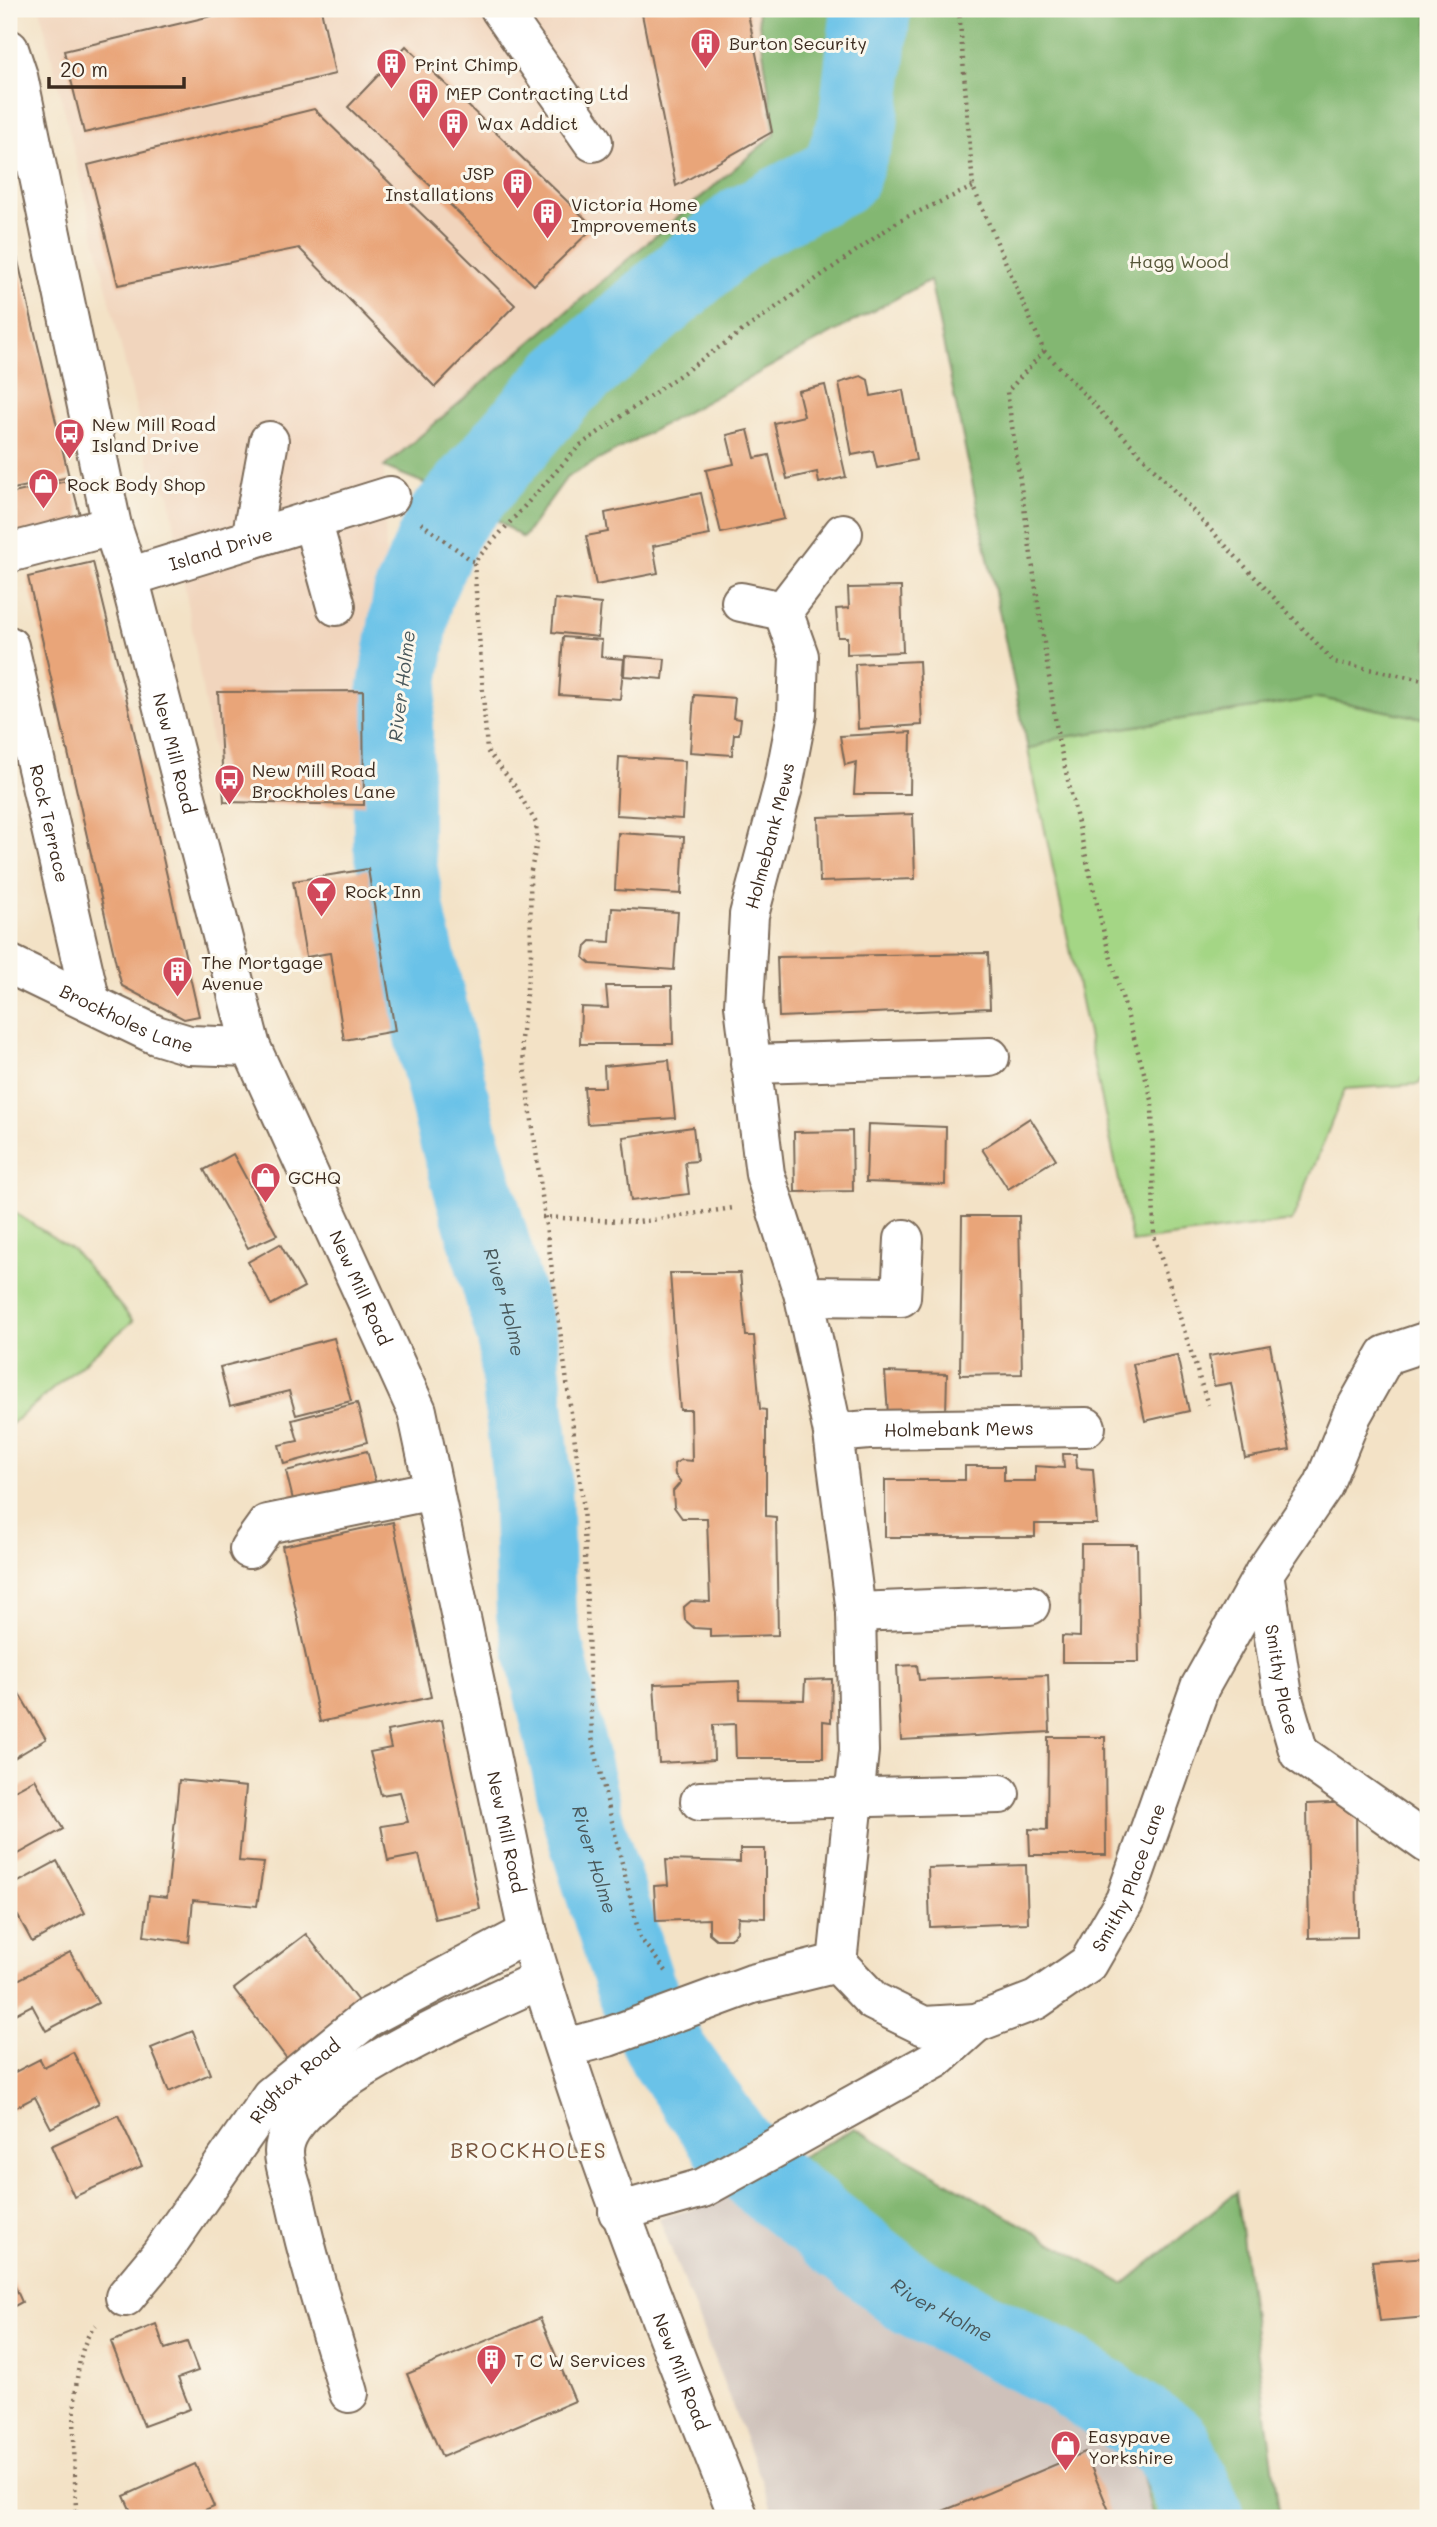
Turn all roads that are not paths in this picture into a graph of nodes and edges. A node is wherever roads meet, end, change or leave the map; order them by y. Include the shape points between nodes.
1 (500, 9) edge
2 (12, 69) edge
3 (593, 142) dead end
4 (269, 441) dead end
5 (402, 507) road end
6 (312, 520) junction
7 (112, 526) junction
8 (843, 533) dead end
9 (251, 539) junction
10 (9, 553) edge
11 (129, 577) junction
12 (741, 602) dead end
13 (336, 606) dead end
14 (783, 611) junction
15 (9, 646) edge
16 (9, 964) edge
17 (91, 1003) junction
18 (251, 1048) junction
19 (990, 1057) dead end
20 (750, 1064) junction
21 (904, 1239) dead end
22 (804, 1296) junction
23 (1428, 1341) edge
24 (1086, 1427) dead end
25 (833, 1433) junction
26 (434, 1490) junction
27 (249, 1549) dead end
28 (1264, 1573) junction
29 (1030, 1605) dead end
30 (856, 1612) junction
31 (1000, 1794) dead end
32 (855, 1797) junction
33 (700, 1801) dead end
34 (1428, 1844) edge
35 (528, 1933) junction
36 (837, 1963) junction
37 (541, 1979) junction
38 (976, 2023) junction
39 (565, 2048) junction
40 (618, 2212) junction
41 (125, 2297) road end
42 (349, 2393) dead end
43 (739, 2518) edge

1 - 3 street
2 - 7 street, New Mill Road
4 - 9 street
5 - 6 street, Island Drive
6 - 9 street, Island Drive
6 - 13 street
7 - 10 street
7 - 11 street, New Mill Road
8 - 14 street
9 - 11 street, Island Drive
11 - 18 street, New Mill Road
12 - 14 street
14 - 20 street, Holmebank Mews via 799,656 797,714 783,788 749,915 744,1005
15 - 17 street, Rock Terrace
16 - 17 street, Brockholes Lane
17 - 18 street, Brockholes Lane via 156,1035 189,1045
18 - 26 street, New Mill Road via 417,1411
19 - 20 street
20 - 22 street, Holmebank Mews via 765,1174
21 - 22 street via 901,1297
22 - 25 street, Holmebank Mews
23 - 28 street, Smithy Place Lane via 1386,1355 1352,1415 1323,1486
24 - 25 street, Holmebank Mews
25 - 30 street, Holmebank Mews
26 - 27 street via 267,1524
26 - 35 street, New Mill Road
28 - 34 street, Smithy Place via 1284,1702 1299,1754
28 - 38 street, Smithy Place Lane via 1200,1687 1125,1900 1088,1964 1036,2000
29 - 30 street
30 - 32 street, Holmebank Mews via 859,1751
31 - 32 street
32 - 33 street
32 - 36 street, Holmebank Mews
35 - 37 street, New Mill Road
35 - 41 street, Rightox Road via 367,2018 271,2096 160,2255
36 - 38 street, Smithy Place Lane via 873,2001 925,2026
36 - 39 street via 752,1984
37 - 39 street, New Mill Road
37 - 42 street via 345,2078 288,2136 284,2152 304,2244
38 - 40 street via 936,2059 793,2141 703,2188
39 - 40 street, New Mill Road
40 - 43 street, New Mill Road

